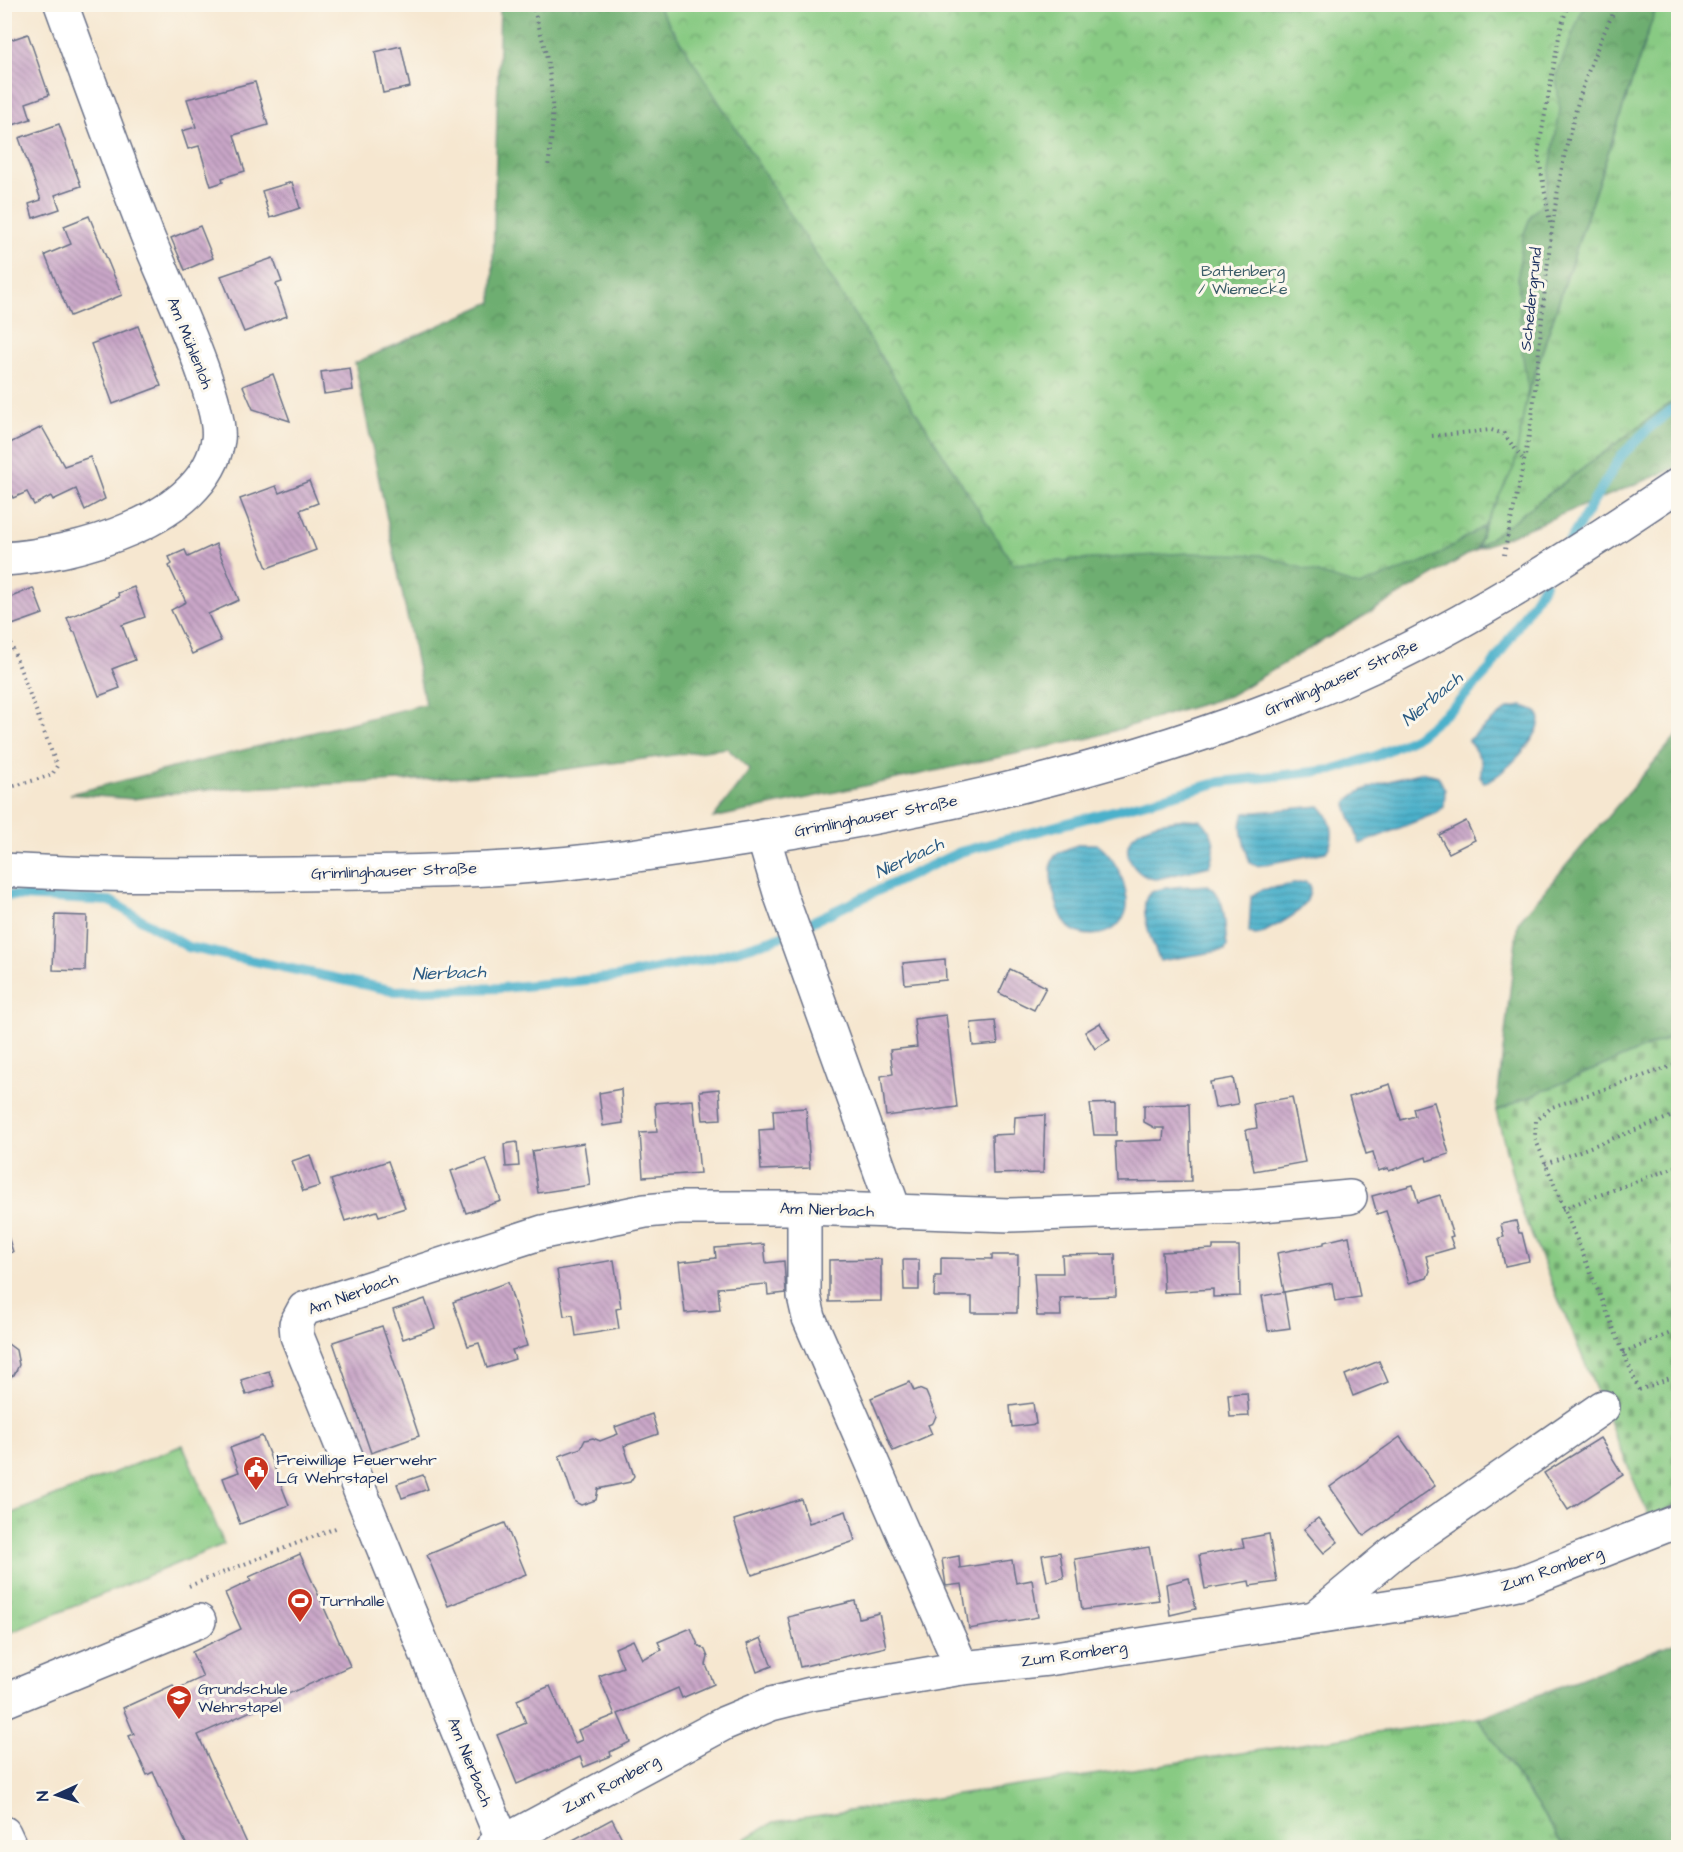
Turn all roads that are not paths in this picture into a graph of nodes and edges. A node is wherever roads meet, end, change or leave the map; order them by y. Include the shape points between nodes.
1 (61, 4) edge
2 (1678, 484) edge
3 (4, 559) edge
4 (763, 836) junction
5 (4, 870) edge
6 (1350, 1197) dead end
7 (804, 1208) junction
8 (895, 1212) junction
9 (1603, 1407) road end
10 (1678, 1521) edge
11 (1316, 1617) junction
12 (200, 1621) dead end
13 (962, 1668) junction
14 (4, 1701) edge
15 (4, 1833) edge
16 (497, 1845) edge
17 (11, 1848) edge

1 - 3 street, Am Mühlenloh via 211,395 218,439 206,471 194,485 137,526 70,550
2 - 4 street, Grimlinghauser Straße via 1495,603 1432,638 1326,687 1153,750 1068,775 954,802
4 - 5 street, Grimlinghauser Straße via 688,849 509,868 254,874
4 - 8 street, Am Nierbach
6 - 8 street, Am Nierbach via 1122,1212
7 - 8 street, Am Nierbach
7 - 13 street via 804,1296 809,1318
7 - 16 street, Am Nierbach via 679,1208 612,1216 543,1232 338,1296 312,1305 299,1316 297,1336 304,1355
9 - 11 street via 1393,1553
10 - 11 street, Zum Romberg via 1522,1582
11 - 13 street, Zum Romberg via 1048,1659
12 - 14 street
13 - 16 street, Zum Romberg via 771,1704 725,1723
15 - 17 street

